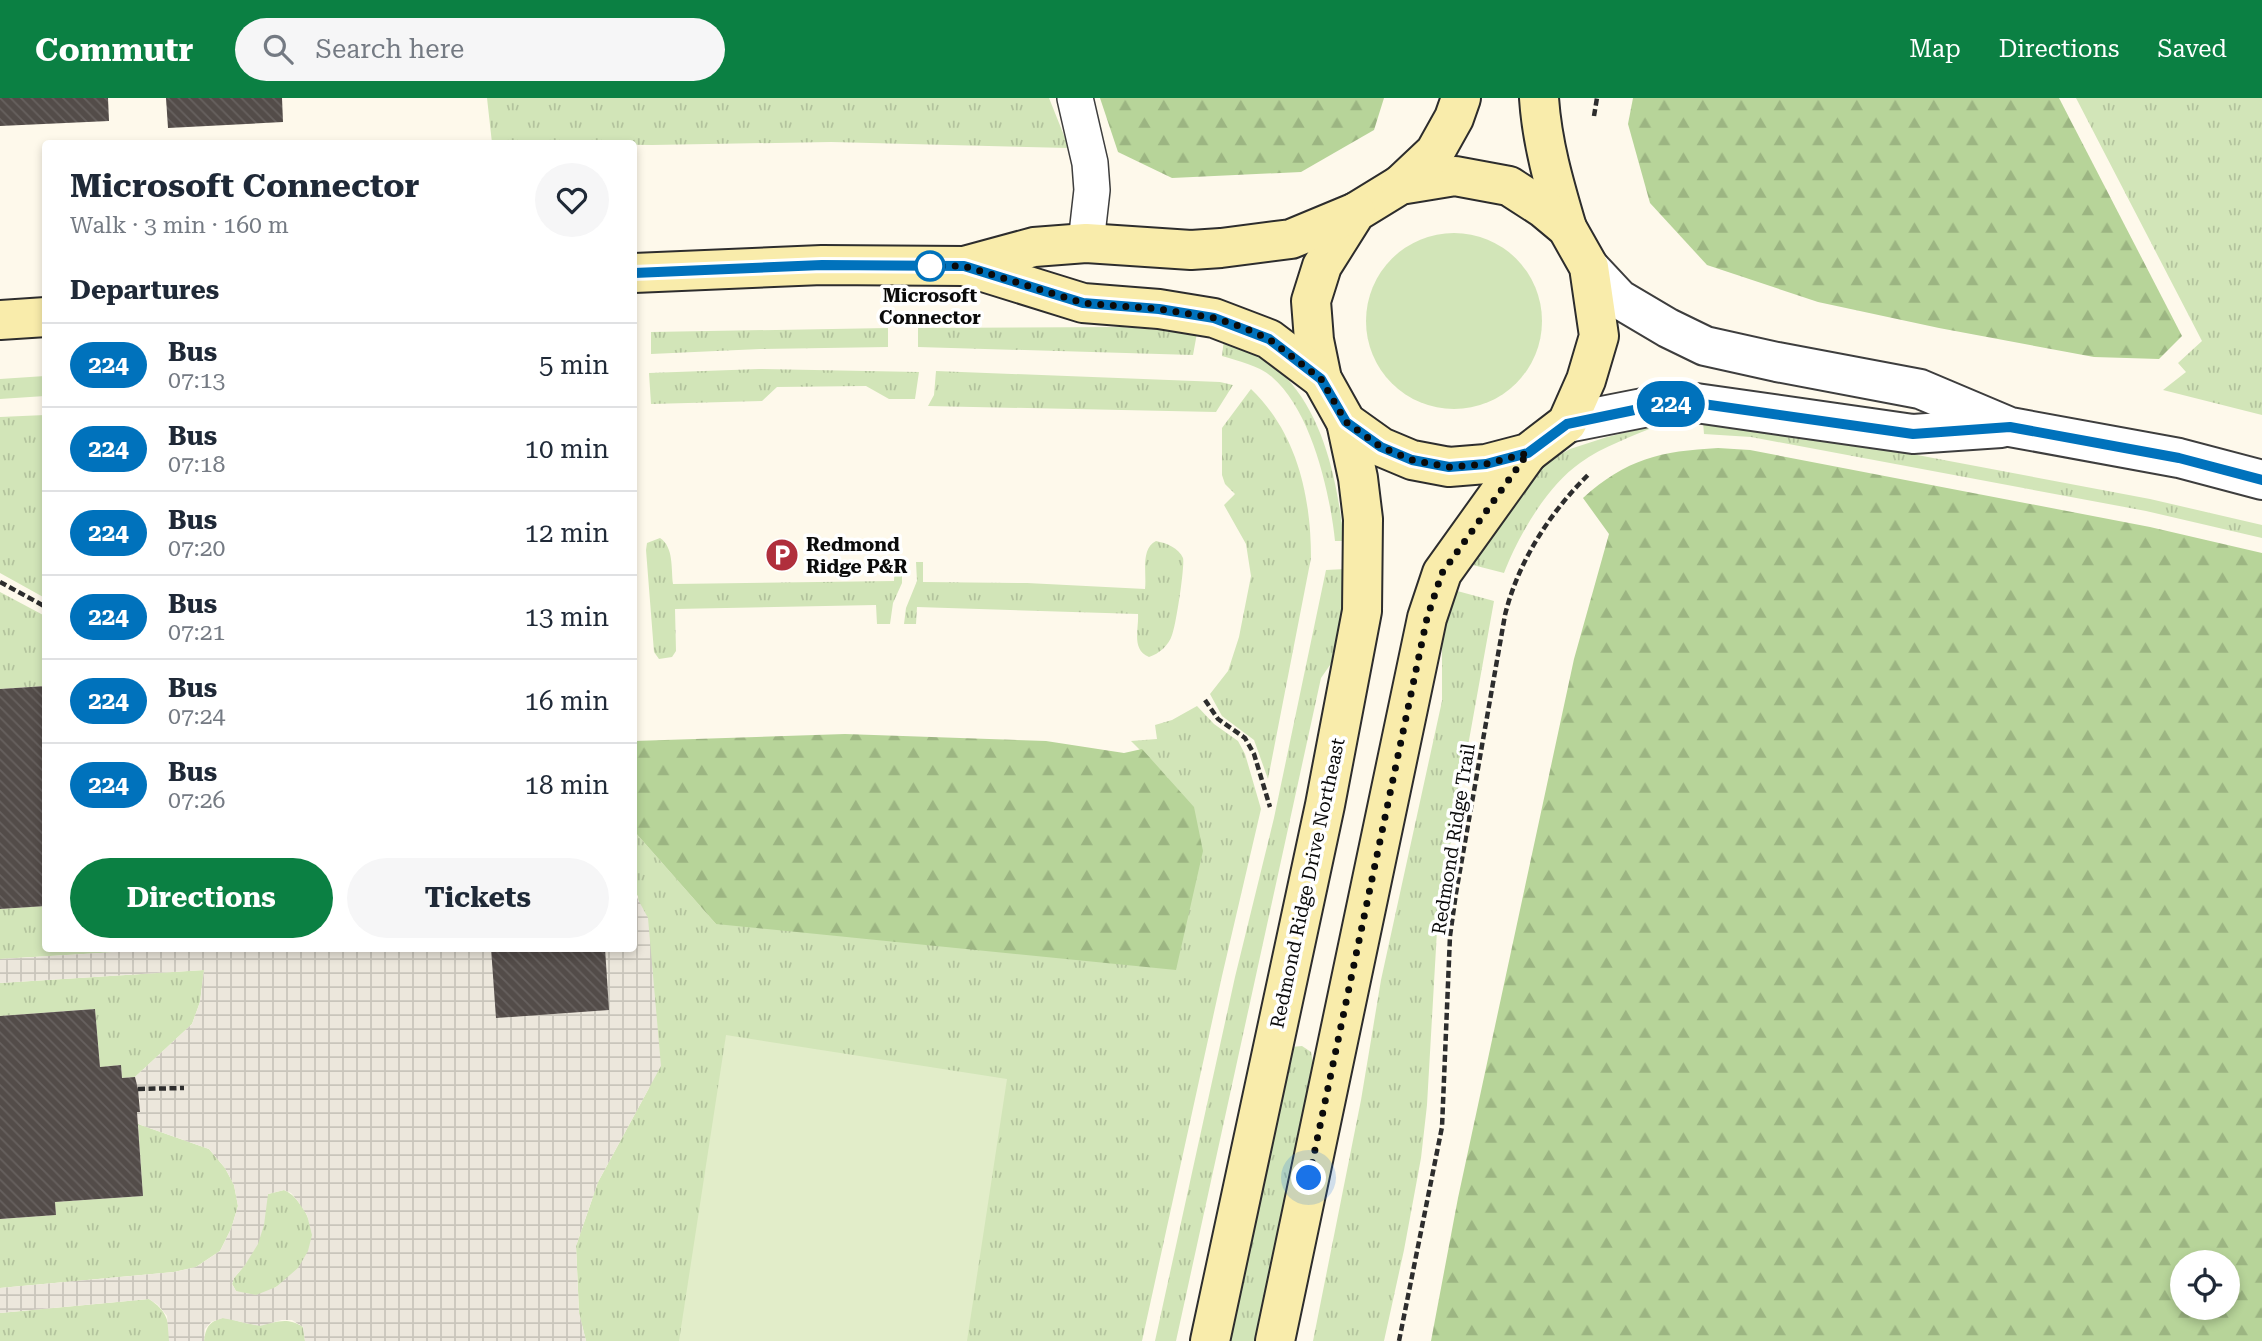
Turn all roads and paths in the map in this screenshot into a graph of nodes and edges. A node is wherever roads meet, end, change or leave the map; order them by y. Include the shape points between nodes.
1 (1075, 98) edge
2 (1461, 98) edge
3 (1539, 98) edge
4 (1597, 98) edge
5 (1594, 117) dead end
6 (1400, 185) junction
7 (1356, 212) junction
8 (1567, 228) junction
9 (1086, 243) junction
10 (964, 266) junction
11 (1589, 267) junction
12 (637, 273) edge
13 (42, 317) edge
14 (0, 320) edge
15 (1321, 379) junction
16 (1346, 422) junction
17 (1567, 424) junction
18 (2010, 427) junction
19 (1528, 453) junction
20 (1592, 471) dead end
21 (2262, 480) edge
22 (0, 582) edge
23 (42, 605) edge
24 (1205, 700) dead end
25 (1270, 807) dead end
26 (184, 1088) dead end
27 (138, 1089) dead end
28 (1210, 1341) edge
29 (1275, 1341) edge
30 (1399, 1341) edge

1 - 9 lane via 1090,163
2 - 6 street, Redmond Ridge Drive Northeast via 1435,152
3 - 8 street, Redmond Ridge Drive Northeast via 1546,154
4 - 5 path
6 - 7 street, Redmond Ridge Drive Northeast
6 - 8 street, Redmond Ridge Drive Northeast via 1455,176 1509,186
7 - 9 street via 1291,239 1221,248
7 - 15 street, Redmond Ridge Drive Northeast via 1322,266 1311,301
8 - 11 street, Redmond Ridge Drive Northeast
9 - 10 street via 1034,247
10 - 12 street via 822,265
10 - 15 street via 1083,303 1159,309 1224,321 1269,339
11 - 17 street, Redmond Ridge Drive Northeast via 1599,336
11 - 18 street via 1619,299 1705,346 1920,389
13 - 14 street
15 - 16 street, Redmond Ridge Drive Northeast
16 - 19 street, Redmond Ridge Drive Northeast via 1381,447 1412,460 1449,467 1486,464
16 - 28 street, Redmond Ridge Drive Northeast via 1363,519 1362,611
17 - 18 street via 1653,406 1696,403 1913,434
17 - 19 street, Redmond Ridge Drive Northeast
18 - 21 street via 2179,458
19 - 29 street, Redmond Ridge Drive Northeast via 1442,573 1427,618
20 - 30 path, Redmond Ridge Trail via 1534,544 1511,590 1505,615 1453,915 1442,1127
22 - 23 path
24 - 25 path via 1218,719 1245,738
26 - 27 path

